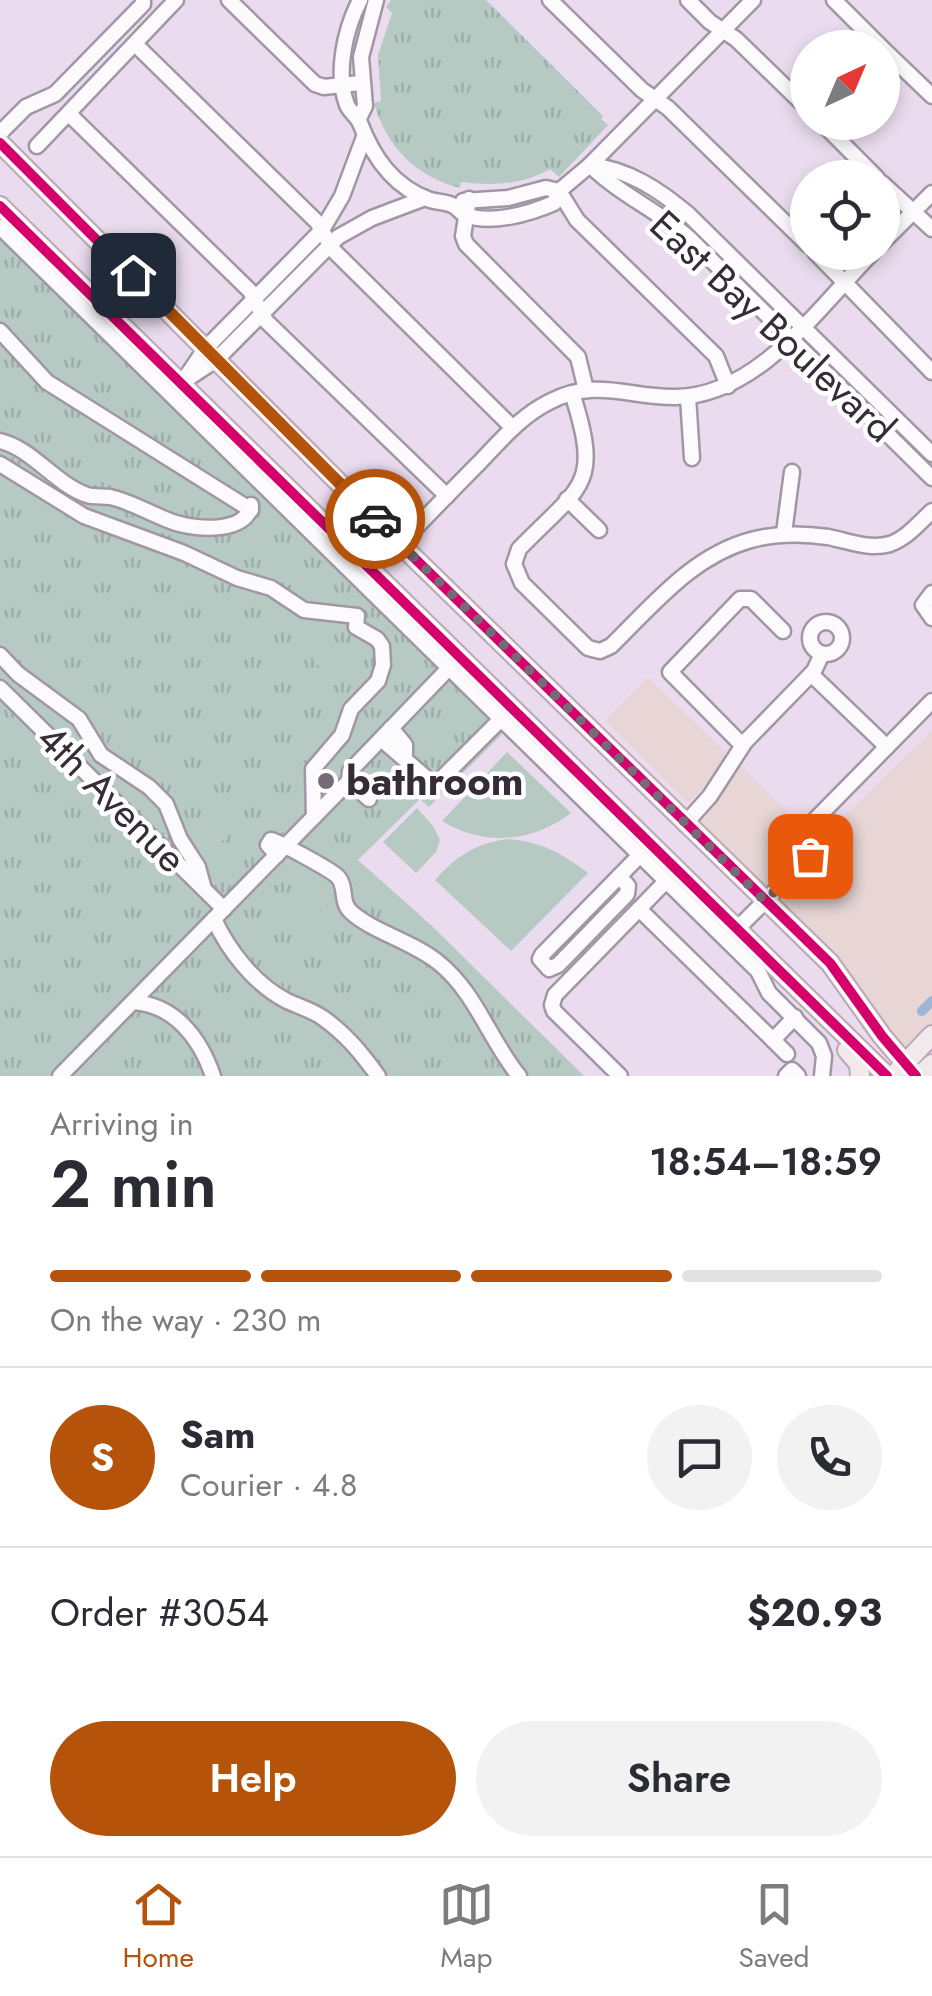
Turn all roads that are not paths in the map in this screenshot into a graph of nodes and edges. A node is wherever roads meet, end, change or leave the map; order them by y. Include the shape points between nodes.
1 (143, 0) edge
2 (176, 0) edge
3 (229, 0) edge
4 (550, 0) edge
5 (688, 0) edge
6 (753, 0) edge
7 (834, 0) edge
8 (370, 2) edge
9 (723, 30) junction
10 (864, 30) edge
11 (136, 45) junction
12 (900, 65) edge
13 (360, 84) junction
14 (344, 85) junction
15 (790, 92) edge
16 (932, 96) edge
17 (655, 99) junction
18 (68, 114) junction
19 (359, 118) junction
20 (0, 133) edge
21 (364, 137) junction
22 (839, 140) edge
23 (0, 143) edge
24 (37, 146) dead end
25 (860, 160) edge
26 (590, 165) junction
27 (559, 191) junction
28 (932, 193) edge
29 (425, 198) junction
30 (470, 199) junction
31 (900, 199) edge
32 (453, 205) junction
33 (0, 206) edge
34 (914, 212) junction
35 (466, 215) junction
36 (900, 226) edge
37 (0, 227) edge
38 (790, 227) edge
39 (932, 229) edge
40 (326, 237) junction
41 (832, 270) edge
42 (855, 270) edge
43 (843, 282) junction
44 (258, 306) junction
45 (802, 326) junction
46 (0, 332) edge
47 (790, 338) junction
48 (211, 354) junction
49 (932, 372) edge
50 (181, 383) junction
51 (728, 386) junction
52 (579, 392) junction
53 (688, 396) junction
54 (513, 428) junction
55 (2, 441) edge
56 (932, 454) edge
57 (692, 458) dead end
58 (0, 464) edge
59 (792, 472) dead end
60 (932, 478) edge
61 (447, 496) junction
62 (567, 499) junction
63 (932, 510) edge
64 (599, 530) dead end
65 (784, 533) junction
66 (400, 544) junction
67 (932, 593) edge
68 (932, 618) edge
69 (782, 631) dead end
70 (822, 654) dead end
71 (0, 655) edge
72 (450, 667) junction
73 (811, 674) junction
74 (0, 688) edge
75 (932, 700) edge
76 (502, 718) junction
77 (386, 734) junction
78 (742, 746) junction
79 (887, 746) junction
80 (349, 781) junction
81 (369, 799) dead end
82 (314, 817) junction
83 (686, 824) junction
84 (809, 826) dead end
85 (281, 850) junction
86 (640, 854) junction
87 (810, 856) dead end
88 (620, 876) junction
89 (667, 880) junction
90 (204, 889) junction
91 (765, 901) junction
92 (639, 909) junction
93 (219, 914) junction
94 (736, 930) junction
95 (771, 964) junction
96 (133, 1002) junction
97 (794, 1017) junction
98 (932, 1035) edge
99 (773, 1040) junction
100 (787, 1054) dead end
101 (932, 1064) edge
102 (68, 1072) edge
103 (904, 1074) edge
104 (213, 1076) edge
105 (378, 1076) edge
106 (519, 1076) edge
107 (620, 1076) edge
108 (786, 1076) edge
109 (798, 1076) edge
110 (822, 1076) edge
111 (860, 1076) edge

1 - 20 street via 55,94 26,106
2 - 11 street
3 - 14 street via 312,82
4 - 17 street
5 - 9 street
6 - 9 street
7 - 10 street
8 - 13 street
8 - 14 street via 346,42
9 - 15 street
9 - 17 street
11 - 18 street
11 - 40 street
12 - 16 street
13 - 14 street
13 - 19 street
14 - 19 street via 348,108
17 - 26 street
17 - 38 street
18 - 24 street
18 - 44 street
19 - 21 street
21 - 29 street via 396,180
21 - 40 street
22 - 25 street
23 - 48 main road
26 - 27 street
26 - 45 street, East Bay Boulevard via 617,168 669,198
26 - 47 street, East Bay Boulevard via 672,224
27 - 30 street
27 - 35 street via 554,203 522,214
27 - 51 street via 578,220 716,356
28 - 34 street
29 - 32 street
29 - 40 street
30 - 32 street
30 - 35 street
31 - 34 street
32 - 35 street
33 - 50 main road
34 - 36 street
34 - 39 street
35 - 52 street via 466,244 578,357
37 - 72 street
40 - 44 street
40 - 54 street
41 - 43 street
42 - 43 street
43 - 45 street
43 - 49 street
44 - 48 street
44 - 61 street
45 - 47 street
45 - 56 street, East Bay Boulevard
46 - 55 street via 47,382 251,510 236,524 176,523 110,497 88,496
47 - 51 street
47 - 60 street, East Bay Boulevard
48 - 50 street
48 - 66 main road
50 - 94 main road
51 - 53 street
52 - 53 street
52 - 54 street via 538,408
52 - 62 street via 588,453 585,476
53 - 57 street
54 - 61 street
58 - 82 street via 84,516 271,588 304,610 357,616 356,627 382,646 383,665 378,682 351,709 342,735 314,770
59 - 65 street
61 - 66 street
62 - 64 street
62 - 65 street via 519,550 515,571 594,650 611,646 701,561
63 - 65 street via 898,540 878,546
66 - 83 main road
67 - 68 street via 923,605
69 - 78 street via 746,596 670,672
70 - 73 street
71 - 90 street via 78,719 102,755 166,804
72 - 76 street
72 - 77 street
73 - 78 street
73 - 79 street
74 - 90 street, 4th Avenue
75 - 79 street
76 - 77 street via 437,783
76 - 86 street
77 - 80 street via 350,771
78 - 83 street
79 - 84 street
80 - 81 street
80 - 82 street
82 - 85 street
83 - 91 main road
85 - 93 street
85 - 106 street via 339,878 352,912 453,976
86 - 88 street
86 - 89 street
87 - 91 street
88 - 88 street via 542,954 542,964 553,968 618,903 629,890
89 - 92 street
89 - 97 street
90 - 93 street, 4th Avenue
91 - 94 street
91 - 103 main road via 830,963
92 - 99 street
92 - 107 street via 552,1005
93 - 96 street
93 - 105 street, 4th Avenue via 228,947 249,969 286,1000 334,1026
94 - 95 main road
95 - 103 main road
95 - 111 main road via 854,1057
96 - 102 street
96 - 104 street via 169,1013 204,1050
97 - 99 street
97 - 110 street via 820,1043
98 - 103 main road
99 - 100 street
101 - 103 main road
108 - 109 street via 792,1070

